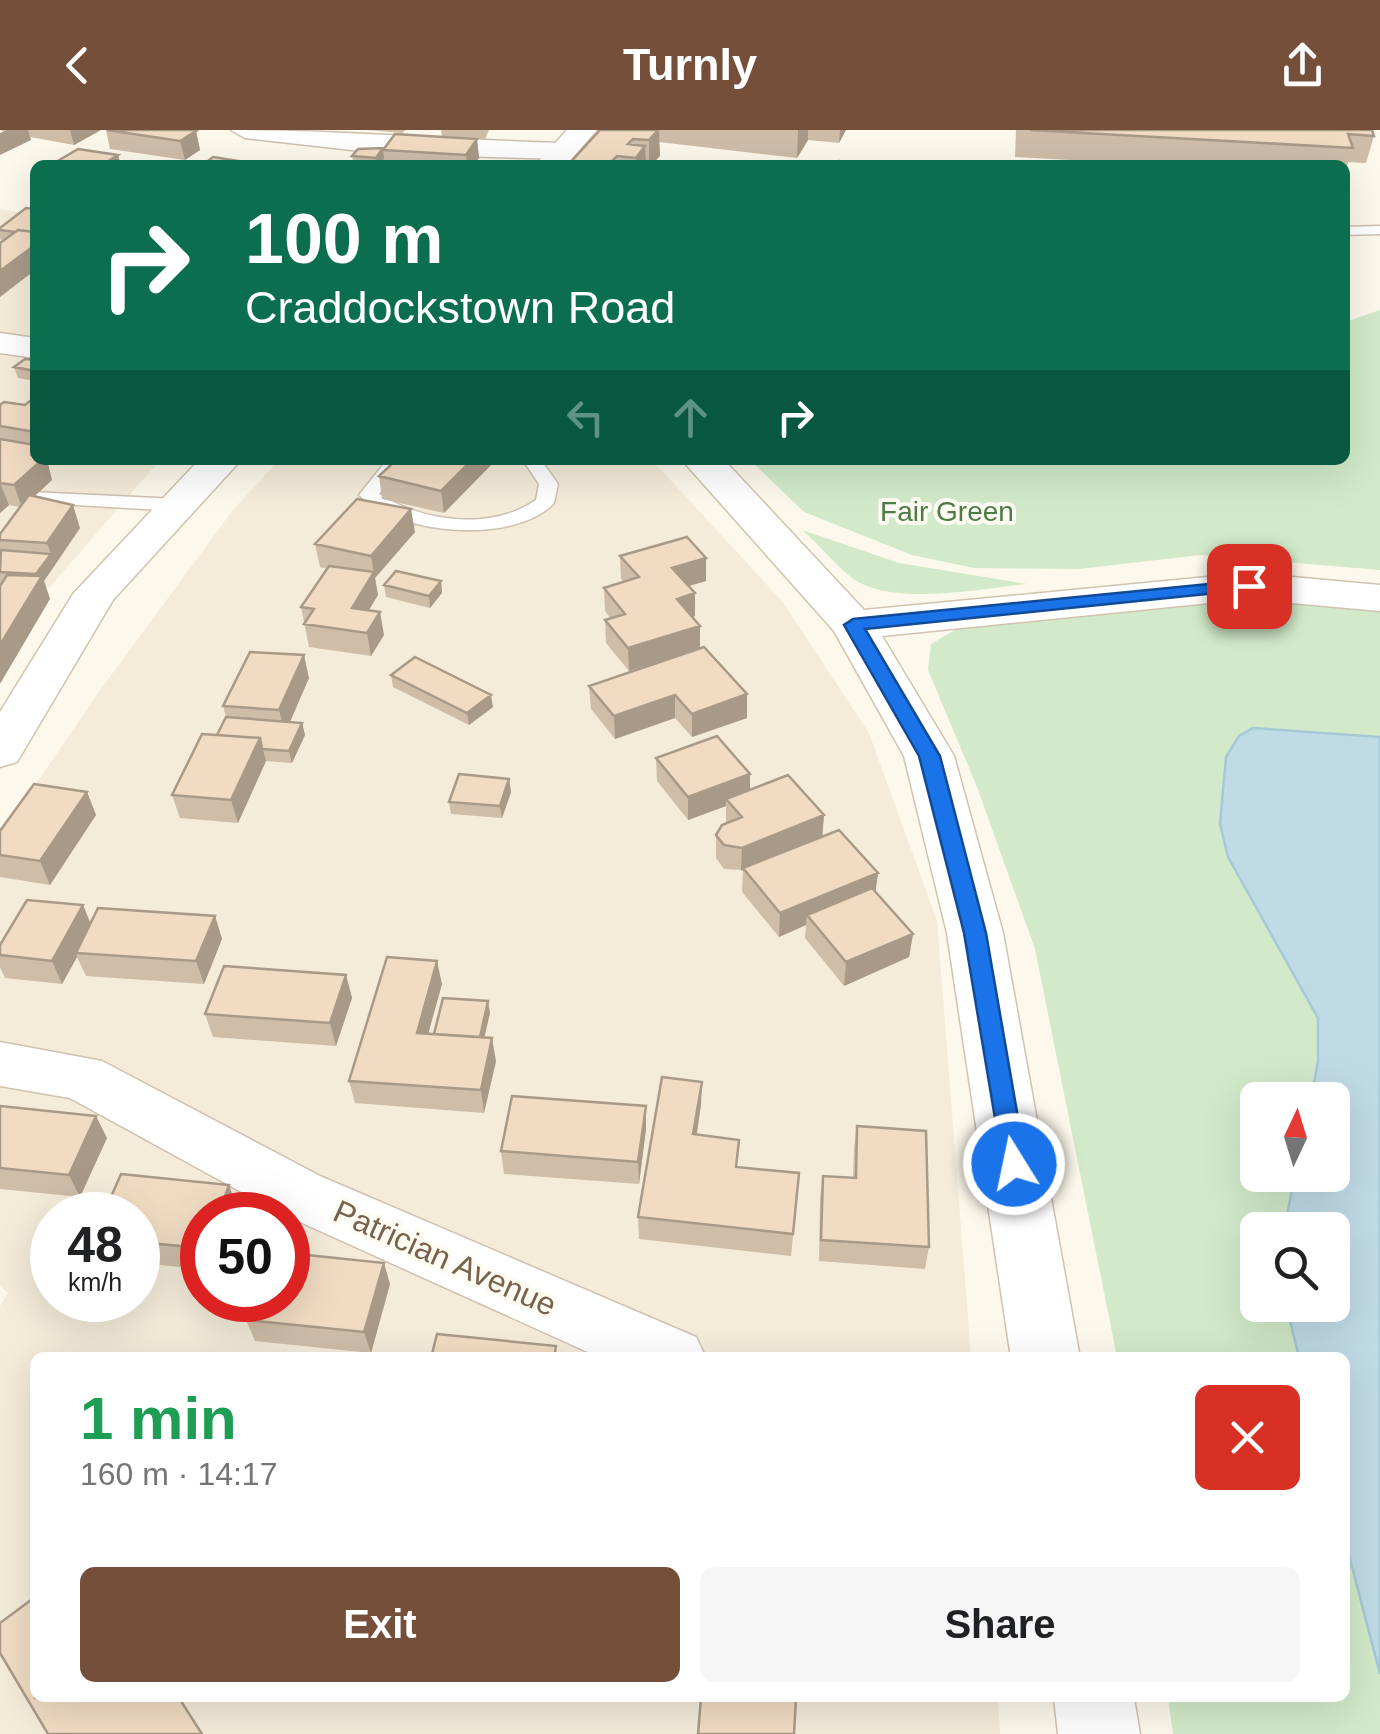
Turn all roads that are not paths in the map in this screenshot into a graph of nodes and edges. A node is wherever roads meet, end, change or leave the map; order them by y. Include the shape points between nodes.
1 (244, 130) edge
2 (566, 149) edge
3 (1380, 230) edge
4 (1350, 231) edge
5 (0, 343) edge
6 (30, 347) edge
7 (216, 465) edge
8 (392, 465) edge
9 (537, 465) edge
10 (707, 465) edge
11 (32, 498) edge
12 (178, 506) junction
13 (1380, 598) edge
14 (853, 625) junction
15 (0, 752) edge
16 (0, 1064) edge
17 (659, 1352) edge
18 (1045, 1352) edge
19 (1095, 1702) edge
20 (1099, 1734) edge

1 - 2 street via 388,146
3 - 4 lane
5 - 6 street
7 - 12 main road
8 - 9 lane via 368,495 382,508 470,527 509,524 532,512 548,488
10 - 14 main road
11 - 12 lane
12 - 15 main road via 95,594
13 - 14 main road via 1249,586
14 - 18 main road via 930,756 975,933
16 - 17 street, Patrician Avenue via 82,1077 298,1194
19 - 20 main road

